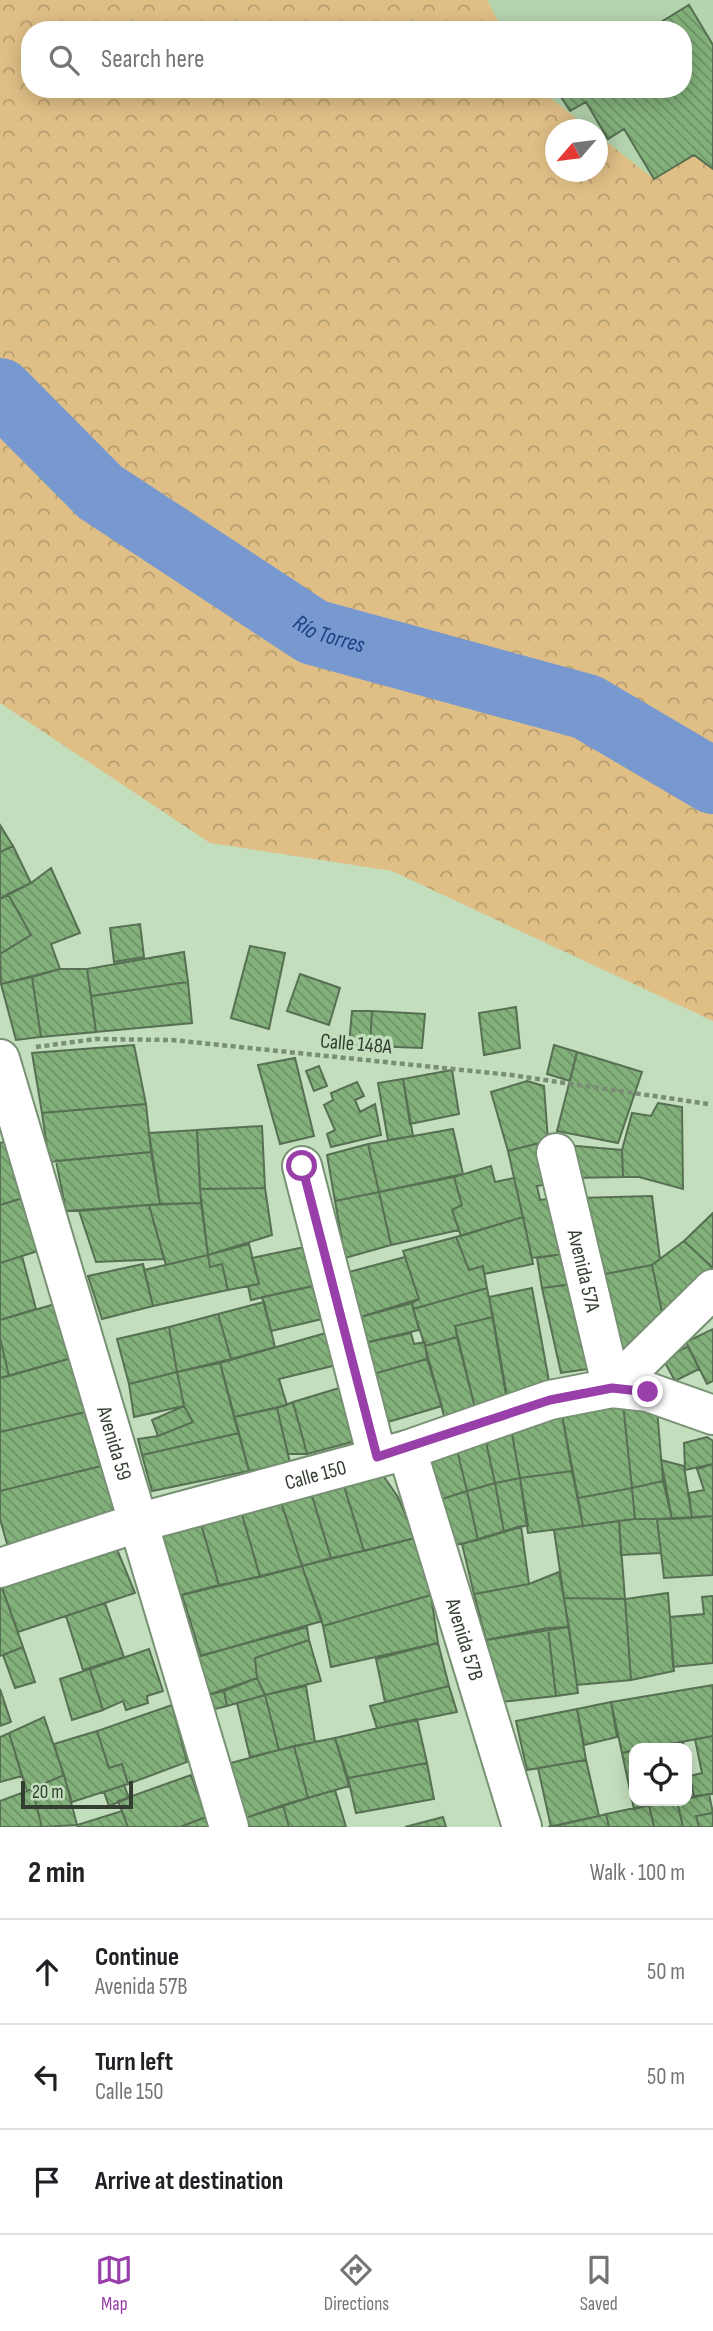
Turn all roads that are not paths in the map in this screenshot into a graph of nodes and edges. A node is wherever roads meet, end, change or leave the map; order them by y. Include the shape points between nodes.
1 (14, 1054) edge
2 (556, 1153) dead end
3 (302, 1166) dead end
4 (713, 1289) edge
5 (612, 1388) junction
6 (713, 1415) edge
7 (392, 1454) junction
8 (137, 1523) junction
9 (0, 1568) edge
10 (229, 1827) edge
11 (522, 1827) edge

1 - 8 lane, Avenida 59
2 - 5 lane, Avenida 57A
3 - 7 lane, Avenida 57B
4 - 5 lane
5 - 6 lane, Calle 150 via 648,1392
5 - 7 lane, Calle 150 via 550,1400
7 - 8 lane, Calle 150
7 - 11 lane, Avenida 57B
8 - 9 lane, Calle 150
8 - 10 lane, Avenida 59

